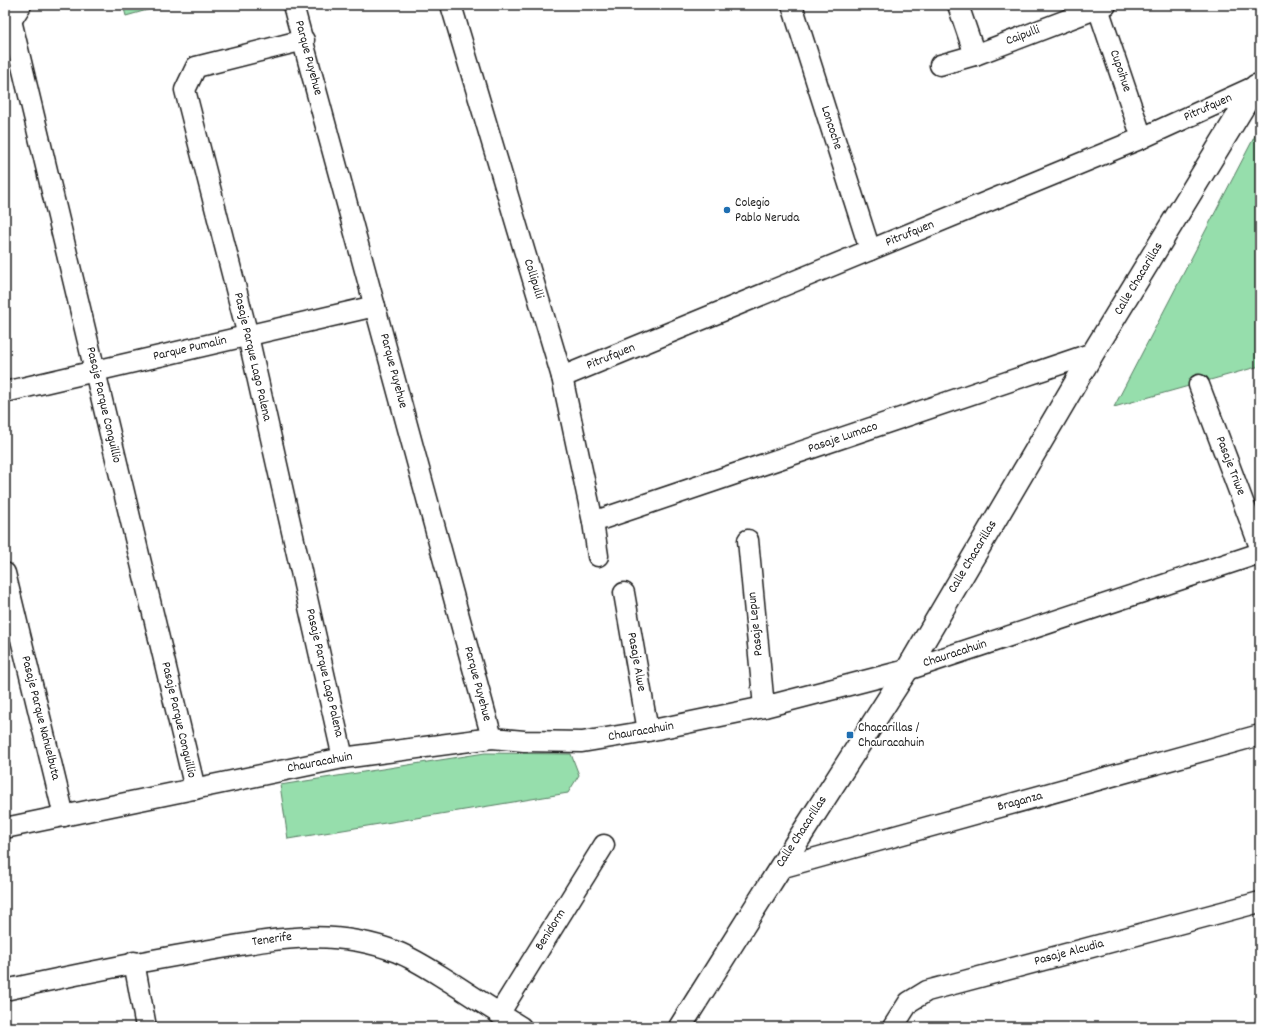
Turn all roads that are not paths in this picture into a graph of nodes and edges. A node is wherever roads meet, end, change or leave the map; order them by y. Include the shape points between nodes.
1 (294, 5) edge
2 (451, 5) edge
3 (792, 5) edge
4 (958, 5) edge
5 (1100, 6) edge
6 (12, 19) edge
7 (304, 40) junction
8 (975, 55) junction
9 (940, 65) dead end
10 (1258, 86) edge
11 (1142, 138) junction
12 (870, 250) junction
13 (375, 306) junction
14 (248, 336) junction
15 (1093, 353) junction
16 (95, 371) junction
17 (562, 377) junction
18 (1199, 385) dead end
19 (5, 392) edge
20 (593, 522) junction
21 (748, 540) dead end
22 (1260, 547) edge
23 (598, 556) dead end
24 (1255, 560) edge
25 (5, 572) edge
26 (624, 593) dead end
27 (907, 670) junction
28 (764, 707) junction
29 (648, 731) junction
30 (1260, 736) edge
31 (492, 738) junction
32 (343, 758) junction
33 (195, 789) junction
34 (64, 816) junction
35 (5, 828) edge
36 (604, 845) dead end
37 (780, 868) junction
38 (1260, 902) edge
39 (134, 962) junction
40 (5, 990) edge
41 (499, 1014) junction
42 (146, 1027) edge
43 (521, 1027) edge
44 (680, 1027) edge
45 (893, 1027) edge

1 - 7 street, Parque Puyehue
2 - 17 street, Collipulli
3 - 12 street, Loncoche
4 - 8 street
5 - 8 street, Caipulli
5 - 11 street, Cupoihue
6 - 16 street, Pasaje Parque Conguillio
7 - 13 street, Parque Puyehue
7 - 14 street, Pasaje Parque Lago Palena via 196,66 185,90
8 - 9 street, Caipulli
10 - 11 street, Pitrufquen
10 - 15 street, Calle Chacarillas
11 - 12 street, Pitrufquen
12 - 17 street, Pitrufquen
13 - 14 street, Parque Pumalin
13 - 31 street, Parque Puyehue
14 - 16 street, Parque Pumalin
14 - 32 street, Pasaje Parque Lago Palena
15 - 20 street, Pasaje Lumaco
15 - 27 street, Calle Chacarillas
16 - 19 street, Parque Pumalin
16 - 33 street, Pasaje Parque Conguillio
17 - 20 street, Collipulli
18 - 22 street, Pasaje Triwe
20 - 23 street, Collipulli
21 - 28 street, Pasaje Lepun
24 - 27 street, Chauracahuin
25 - 34 street, Pasaje Parque Nahuelbuta
26 - 29 street, Pasaje Alwe
27 - 28 street, Chauracahuin
27 - 37 street, Calle Chacarillas
28 - 29 street, Chauracahuin
29 - 31 street, Chauracahuin via 582,742
30 - 37 street, Braganza
31 - 32 street, Chauracahuin
32 - 33 street, Chauracahuin
33 - 34 street, Chauracahuin
34 - 35 street, Chauracahuin
36 - 41 street, Benidorm
37 - 44 street, Calle Chacarillas
38 - 45 street, Pasaje Alcudia via 927,991 909,1002
39 - 40 street, Tenerife
39 - 41 street, Tenerife via 297,936 347,938 397,952 421,963
39 - 42 street
41 - 43 street, Tenerife

